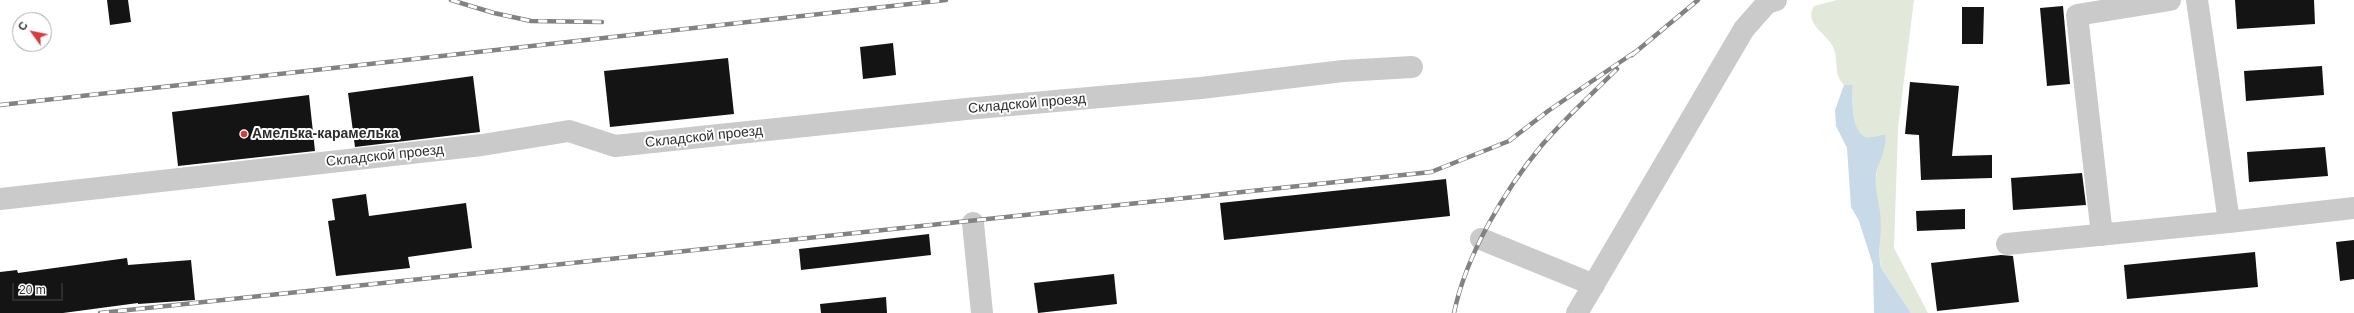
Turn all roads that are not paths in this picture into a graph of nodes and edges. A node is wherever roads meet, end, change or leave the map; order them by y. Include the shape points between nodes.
1 (1776, 0) edge
2 (2170, 0) edge
3 (2197, 0) edge
4 (1412, 66) dead end
5 (0, 199) edge
6 (2354, 208) edge
7 (973, 222) dead end
8 (2229, 222) junction
9 (2102, 235) junction
10 (1481, 240) dead end
11 (2007, 244) dead end
12 (1594, 285) junction
13 (982, 313) edge
14 (1577, 313) edge

1 - 12 street via 1767,3 1744,29
2 - 9 street via 2077,15
3 - 8 street
4 - 5 street, Складской проезд via 615,146 569,131 482,146
6 - 8 street
7 - 13 street
8 - 9 street
9 - 11 street
10 - 12 street
12 - 14 street

